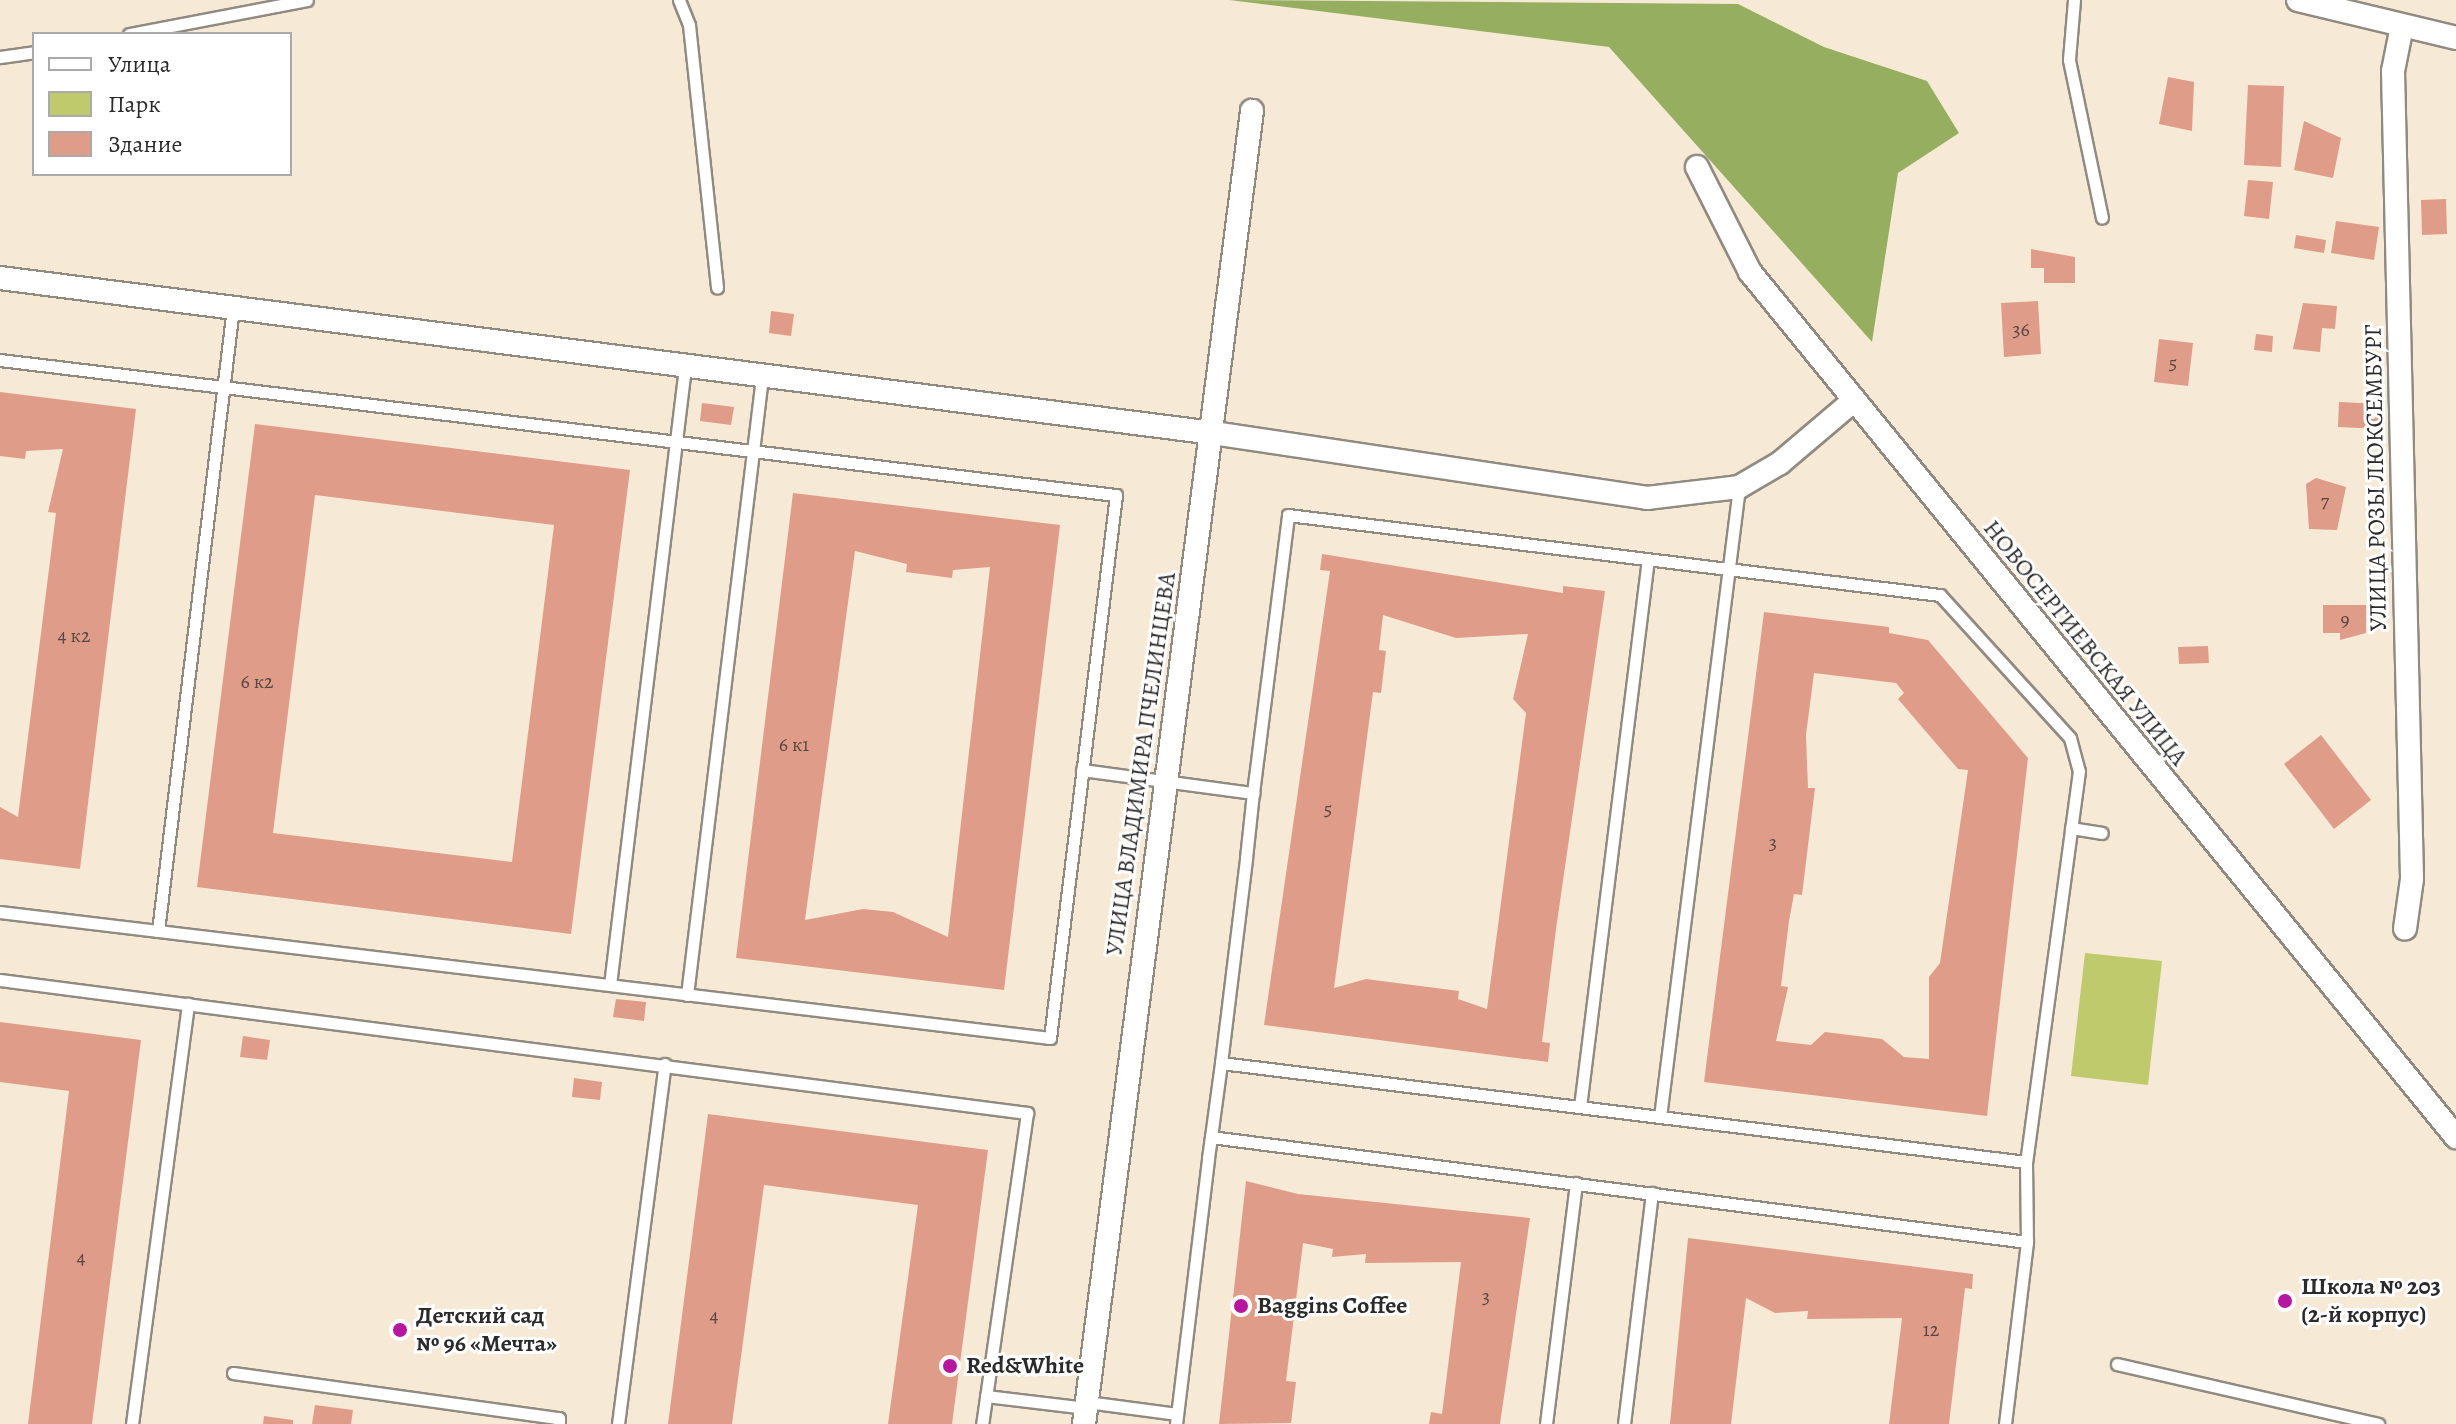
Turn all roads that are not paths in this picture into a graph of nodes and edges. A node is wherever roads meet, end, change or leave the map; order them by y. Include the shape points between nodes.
1 (307, 0) edge
2 (679, 0) edge
3 (2074, 0) edge
4 (2298, 0) edge
5 (2402, 26) junction
6 (139, 32) edge
7 (2456, 38) edge
8 (32, 52) edge
9 (0, 57) edge
10 (1252, 111) dead end
11 (1697, 167) dead end
12 (2102, 218) dead end
13 (0, 278) edge
14 (717, 288) dead end
15 (233, 308) junction
16 (0, 360) edge
17 (685, 367) junction
18 (762, 377) junction
19 (224, 387) junction
20 (1853, 401) junction
21 (1213, 433) junction
22 (676, 442) junction
23 (753, 452) junction
24 (1739, 487) junction
25 (1648, 559) junction
26 (1728, 569) junction
27 (1082, 770) junction
28 (1163, 781) junction
29 (1253, 793) junction
30 (2071, 828) junction
31 (2102, 833) dead end
32 (0, 912) edge
33 (2405, 929) dead end
34 (158, 931) junction
35 (0, 980) edge
36 (610, 985) junction
37 (687, 995) junction
38 (188, 1004) junction
39 (1221, 1063) junction
40 (665, 1064) junction
41 (1580, 1107) junction
42 (1660, 1117) junction
43 (1211, 1137) junction
44 (2456, 1137) edge
45 (2026, 1162) junction
46 (1576, 1183) junction
47 (1652, 1193) junction
48 (2027, 1242) junction
49 (2117, 1364) dead end
50 (233, 1373) dead end
51 (986, 1396) junction
52 (1085, 1411) edge
53 (1177, 1419) edge
54 (132, 1424) edge
55 (559, 1424) edge
56 (618, 1424) edge
57 (982, 1424) edge
58 (1546, 1424) edge
59 (1624, 1424) edge
60 (2005, 1424) edge
61 (2378, 1424) edge

1 - 6 lane
2 - 14 lane via 689,25
3 - 12 lane via 2069,60
4 - 5 street
5 - 7 street
5 - 33 street, УЛИЦА РОЗЫ ЛЮКСЕМБУРГ via 2393,71 2412,879
8 - 9 lane
10 - 21 street, УЛИЦА ВЛАДИМИРА ПЧЕЛИНЦЕВА
11 - 20 street, НОВОСЕРГИЕВСКАЯ УЛИЦА via 1750,272
13 - 15 street
15 - 17 street
15 - 19 lane
16 - 19 lane
17 - 18 street
17 - 22 lane
18 - 21 street
18 - 23 lane
19 - 22 lane
19 - 34 lane
20 - 24 street via 1799,449
20 - 44 street, НОВОСЕРГИЕВСКАЯ УЛИЦА
21 - 24 street via 1647,498
21 - 28 street, УЛИЦА ВЛАДИМИРА ПЧЕЛИНЦЕВА
22 - 23 lane
22 - 36 lane
23 - 27 lane via 1116,495
23 - 37 lane
24 - 26 lane
25 - 26 lane
25 - 29 lane via 1288,515
25 - 41 lane
26 - 30 lane via 1940,595 2070,738 2079,771
26 - 42 lane
27 - 28 lane
27 - 37 lane via 1050,1038
28 - 29 lane
28 - 52 street, УЛИЦА ВЛАДИМИРА ПЧЕЛИНЦЕВА
29 - 39 lane
30 - 31 lane
30 - 45 lane
32 - 34 lane
34 - 36 lane
35 - 38 lane
36 - 37 lane
38 - 40 lane
38 - 54 lane
39 - 41 lane
39 - 43 lane
40 - 51 lane via 1027,1113
40 - 56 lane
41 - 42 lane
42 - 45 lane
43 - 46 lane
43 - 53 lane
45 - 48 lane
46 - 47 lane
46 - 58 lane
47 - 48 lane
47 - 59 lane
48 - 60 lane
49 - 61 lane
50 - 55 lane via 559,1418
51 - 52 lane
51 - 57 lane
52 - 53 lane

